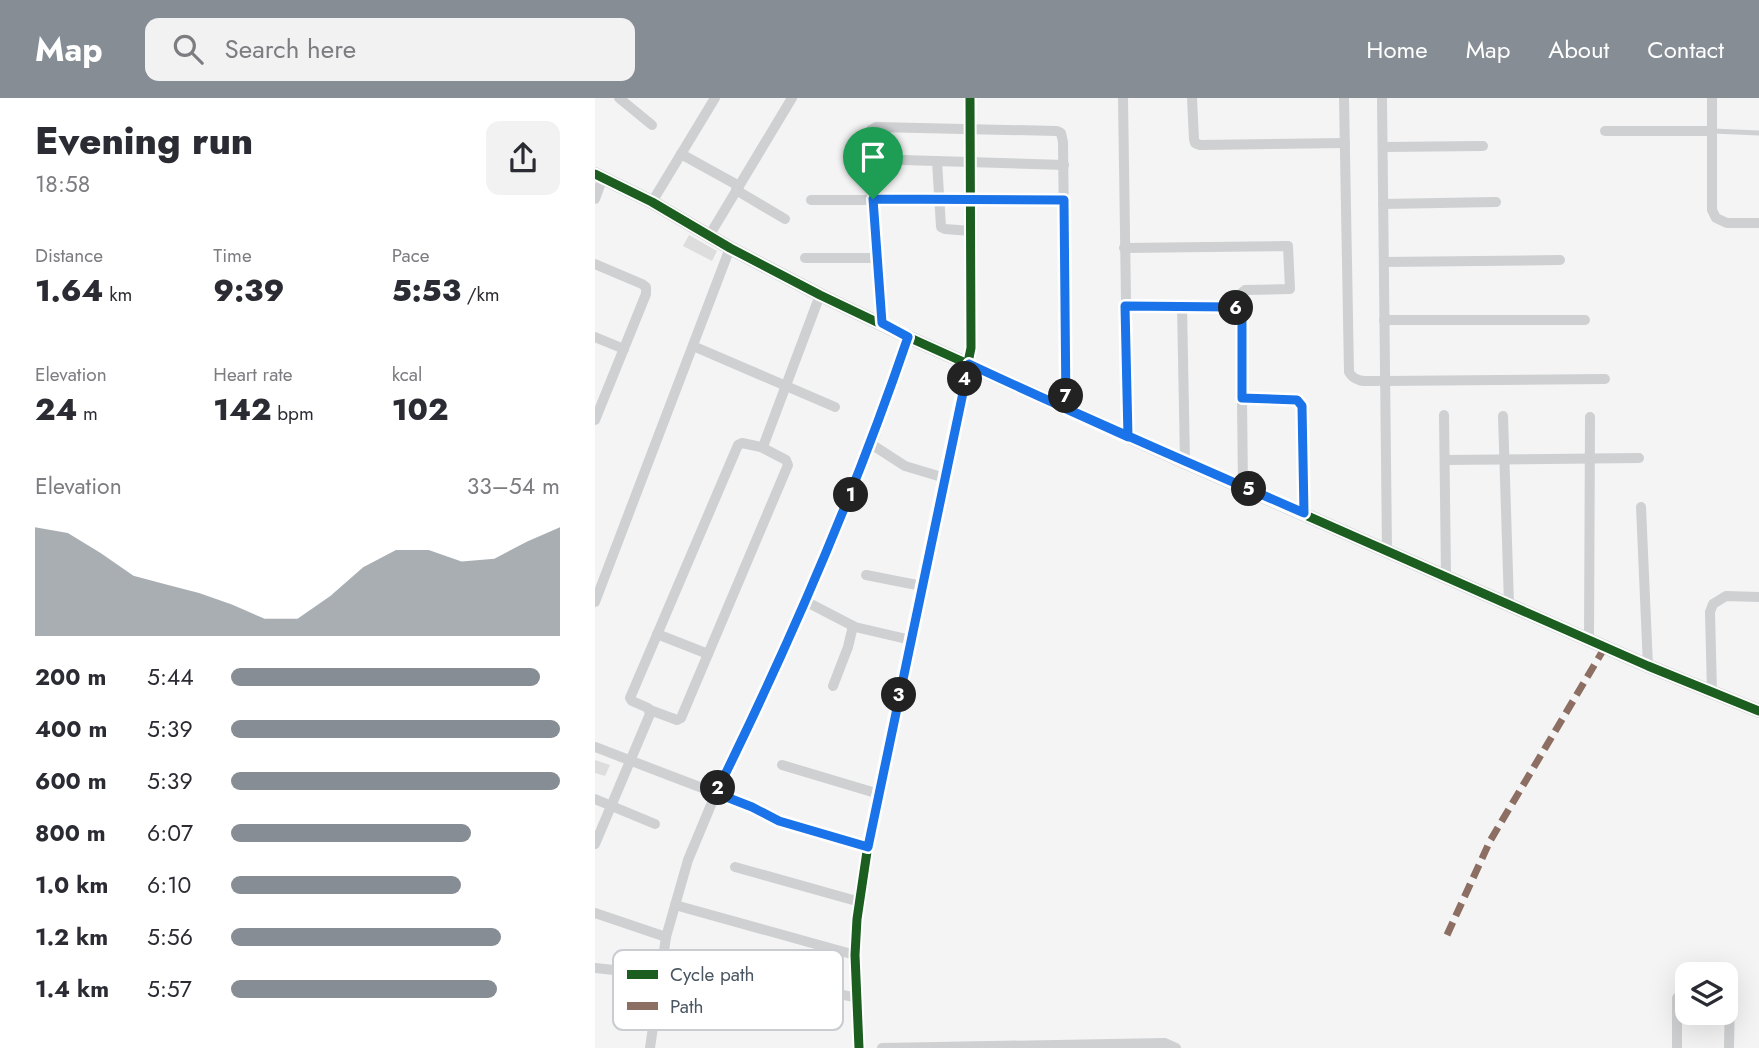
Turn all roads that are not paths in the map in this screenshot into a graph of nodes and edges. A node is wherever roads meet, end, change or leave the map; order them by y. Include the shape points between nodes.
1 (619, 98) edge
2 (715, 98) edge
3 (792, 98) edge
4 (970, 98) edge
5 (1123, 98) edge
6 (1192, 98) edge
7 (1344, 98) edge
8 (1382, 98) edge
9 (1712, 98) edge
10 (652, 125) dead end
11 (970, 129) junction
12 (1605, 131) dead end
13 (1712, 131) junction
14 (1759, 133) edge
15 (1345, 143) junction
16 (1383, 146) junction
17 (1483, 146) dead end
18 (681, 155) junction
19 (870, 159) junction
20 (937, 161) junction
21 (970, 162) junction
22 (1064, 166) junction
23 (599, 175) edge
24 (738, 188) junction
25 (595, 199) edge
26 (873, 199) junction
27 (938, 199) junction
28 (971, 199) junction
29 (810, 200) dead end
30 (1064, 200) junction
31 (652, 202) junction
32 (1496, 202) dead end
33 (1383, 204) junction
34 (785, 219) dead end
35 (1759, 223) edge
36 (971, 230) junction
37 (709, 236) junction
38 (730, 248) junction
39 (1125, 248) junction
40 (805, 258) dead end
41 (877, 258) junction
42 (1560, 260) dead end
43 (1384, 262) junction
44 (595, 264) edge
45 (821, 295) junction
46 (1125, 306) junction
47 (1182, 306) junction
48 (1239, 309) junction
49 (1384, 320) junction
50 (1585, 320) dead end
51 (882, 323) junction
52 (595, 337) edge
53 (908, 337) junction
54 (693, 346) junction
55 (624, 349) junction
56 (969, 364) junction
57 (1605, 379) dead end
58 (1385, 381) junction
59 (787, 386) junction
60 (1242, 398) junction
61 (598, 402) edge
62 (835, 407) dead end
63 (1066, 409) junction
64 (1444, 415) dead end
65 (1503, 416) dead end
66 (1590, 417) dead end
67 (595, 420) edge
68 (1128, 437) junction
69 (871, 444) junction
70 (761, 447) junction
71 (1639, 458) dead end
72 (1503, 459) junction
73 (1591, 459) junction
74 (1445, 460) junction
75 (1185, 462) junction
76 (945, 478) junction
77 (1243, 487) junction
78 (1641, 506) dead end
79 (1304, 513) junction
80 (1387, 550) junction
81 (866, 575) dead end
82 (1446, 576) junction
83 (922, 586) junction
84 (1759, 597) edge
85 (805, 601) junction
86 (595, 602) edge
87 (1509, 604) junction
88 (853, 626) junction
89 (657, 634) junction
90 (1589, 639) junction
91 (911, 640) junction
92 (708, 654) junction
93 (1648, 666) junction
94 (833, 686) dead end
95 (1712, 692) junction
96 (650, 710) junction
97 (1759, 711) edge
98 (595, 747) edge
99 (629, 762) junction
100 (782, 765) dead end
101 (716, 793) junction
102 (879, 794) junction
103 (595, 799) edge
104 (611, 806) junction
105 (655, 824) dead end
106 (595, 845) edge
107 (868, 847) junction
108 (734, 867) dead end
109 (860, 902) junction
110 (675, 905) junction
111 (595, 914) edge
112 (666, 937) junction
113 (664, 950) edge
114 (837, 950) edge
115 (843, 952) edge
116 (855, 955) junction
117 (595, 968) edge
118 (613, 970) edge
119 (843, 995) edge
120 (857, 998) junction
121 (1677, 1025) edge
122 (1730, 1025) edge
123 (652, 1030) edge
124 (1033, 1047) edge
125 (650, 1048) edge
126 (859, 1048) edge
127 (883, 1048) edge
128 (888, 1048) edge
129 (943, 1048) edge
130 (1176, 1048) edge
131 (1677, 1048) edge
132 (1730, 1048) edge

1 - 10 street
2 - 18 street
3 - 24 street
4 - 11 street
5 - 39 street
6 - 15 street via 1194,139 1200,145
7 - 15 street
8 - 16 street
9 - 13 street
11 - 19 street via 876,127 869,134
11 - 21 street
11 - 22 street via 1057,131 1063,137
12 - 13 street
13 - 14 lane
13 - 35 street via 1712,209 1716,218 1727,223
15 - 58 street via 1349,372 1357,380
16 - 17 street
16 - 33 street
18 - 24 street
18 - 31 street
19 - 20 street
19 - 26 street
20 - 21 street
20 - 27 street
21 - 22 street
21 - 28 street
22 - 30 street
23 - 25 street
23 - 31 street
24 - 34 street
24 - 37 street
26 - 27 street
26 - 29 street
26 - 41 street
27 - 28 street
27 - 36 street via 941,227
28 - 30 street
28 - 36 street
30 - 63 street
31 - 37 street
32 - 33 street
33 - 43 street
36 - 56 street
37 - 38 street
38 - 45 street
38 - 54 street
39 - 46 street
39 - 48 street via 1288,246 1290,289 1245,290 1239,295
40 - 41 street
41 - 51 street
42 - 43 street
43 - 49 street
44 - 55 street via 646,287
45 - 51 street
45 - 59 street
46 - 47 street
46 - 68 street
47 - 48 street
47 - 75 street
48 - 60 street
49 - 50 street
49 - 58 street
51 - 53 street
52 - 55 street
53 - 56 street
53 - 69 street
54 - 59 street
54 - 86 street
55 - 61 street
56 - 63 street
56 - 76 street
57 - 58 street
58 - 80 street
59 - 62 street
59 - 70 street
60 - 77 street
60 - 79 street via 1300,401
61 - 67 street
63 - 68 street
64 - 74 street
65 - 72 street
66 - 73 street
68 - 75 street
69 - 76 street via 905,466
69 - 85 street
70 - 89 street via 738,444
70 - 92 street via 788,465
71 - 73 street
72 - 73 street
72 - 74 street
72 - 87 street
73 - 90 street
74 - 82 street
75 - 77 street
76 - 83 street
77 - 79 street
78 - 93 street
79 - 80 street
80 - 82 street
81 - 83 street
82 - 87 street
83 - 91 street
84 - 95 street via 1726,596 1713,604
85 - 88 street
85 - 101 street
87 - 90 street
88 - 91 street
88 - 94 street
89 - 92 street
89 - 96 street via 630,699
90 - 93 street
91 - 102 street
92 - 96 street via 680,720
93 - 95 street
95 - 97 street
96 - 99 street
98 - 99 street
99 - 101 street
99 - 104 street
100 - 102 street
101 - 107 street via 779,821
101 - 110 street
102 - 107 street
103 - 104 street
104 - 105 street
104 - 106 street
107 - 109 street
108 - 109 street
109 - 116 street
110 - 112 street
110 - 114 street
111 - 112 street
112 - 113 street
115 - 116 street
116 - 120 street
117 - 118 street
119 - 120 street
120 - 126 street
121 - 131 street
122 - 132 street
123 - 125 street
124 - 129 street
124 - 130 street via 1165,1043
127 - 128 street
128 - 129 street

